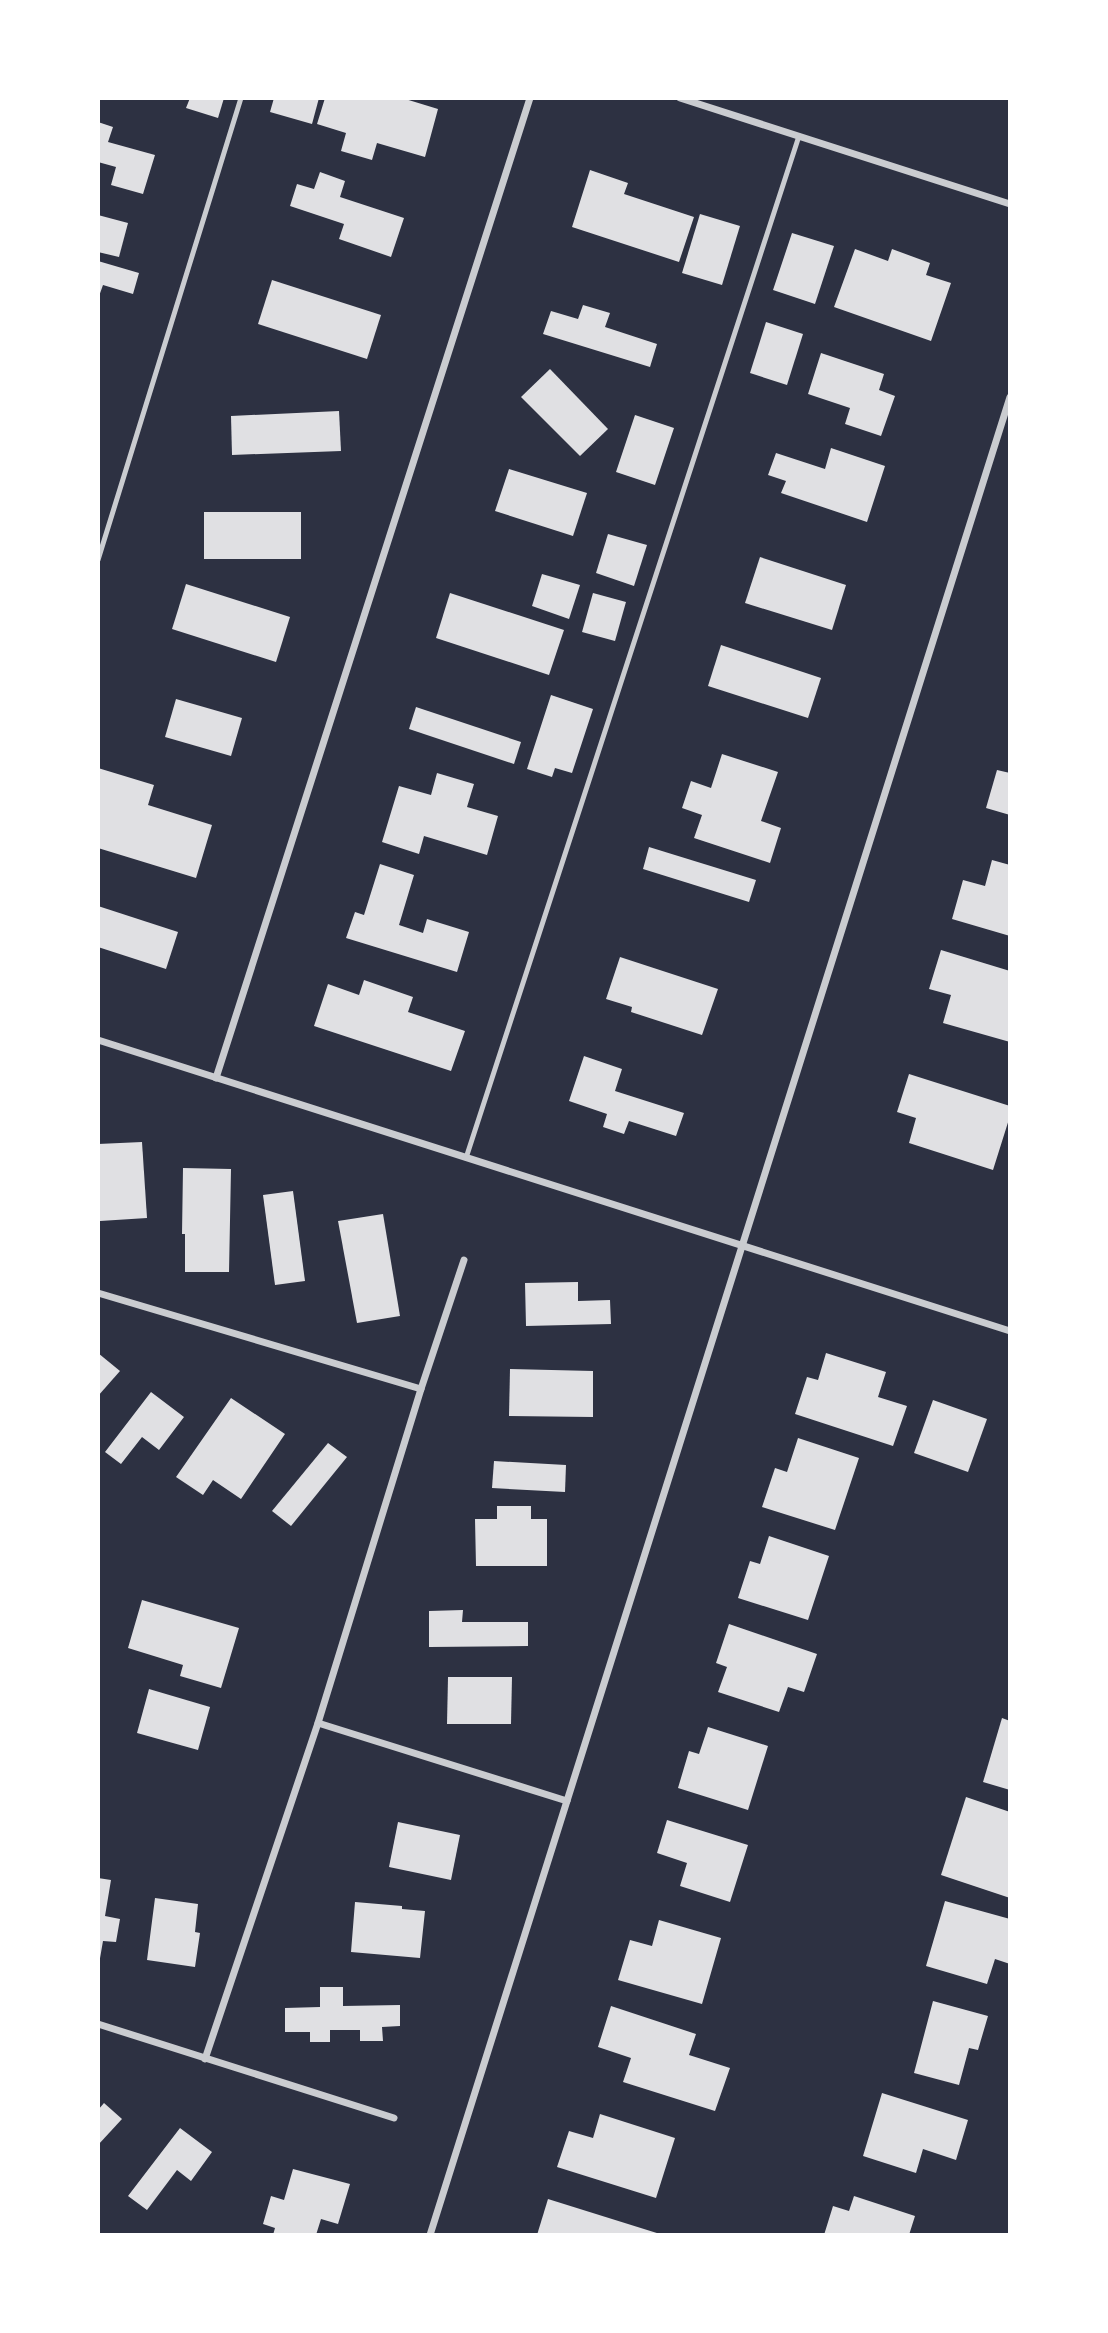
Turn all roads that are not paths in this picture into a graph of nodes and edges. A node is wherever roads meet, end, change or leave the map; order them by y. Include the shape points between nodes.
1 (241, 98) edge
2 (530, 98) edge
3 (680, 98) edge
4 (799, 136) junction
5 (1010, 204) edge
6 (1010, 397) edge
7 (98, 560) edge
8 (98, 1040) edge
9 (216, 1078) junction
10 (466, 1158) junction
11 (742, 1246) junction
12 (464, 1260) dead end
13 (98, 1293) edge
14 (1010, 1331) edge
15 (421, 1388) junction
16 (318, 1723) junction
17 (567, 1801) junction
18 (98, 2024) edge
19 (205, 2059) junction
20 (394, 2118) dead end
21 (430, 2235) edge

1 - 7 lane
2 - 9 street
3 - 4 street
4 - 5 street
4 - 10 lane
6 - 11 street
8 - 9 street
9 - 10 street
10 - 11 street
11 - 14 street
11 - 17 street
12 - 15 street
13 - 15 street
15 - 16 street
16 - 17 street
16 - 19 street
17 - 21 street
18 - 19 street
19 - 20 street

